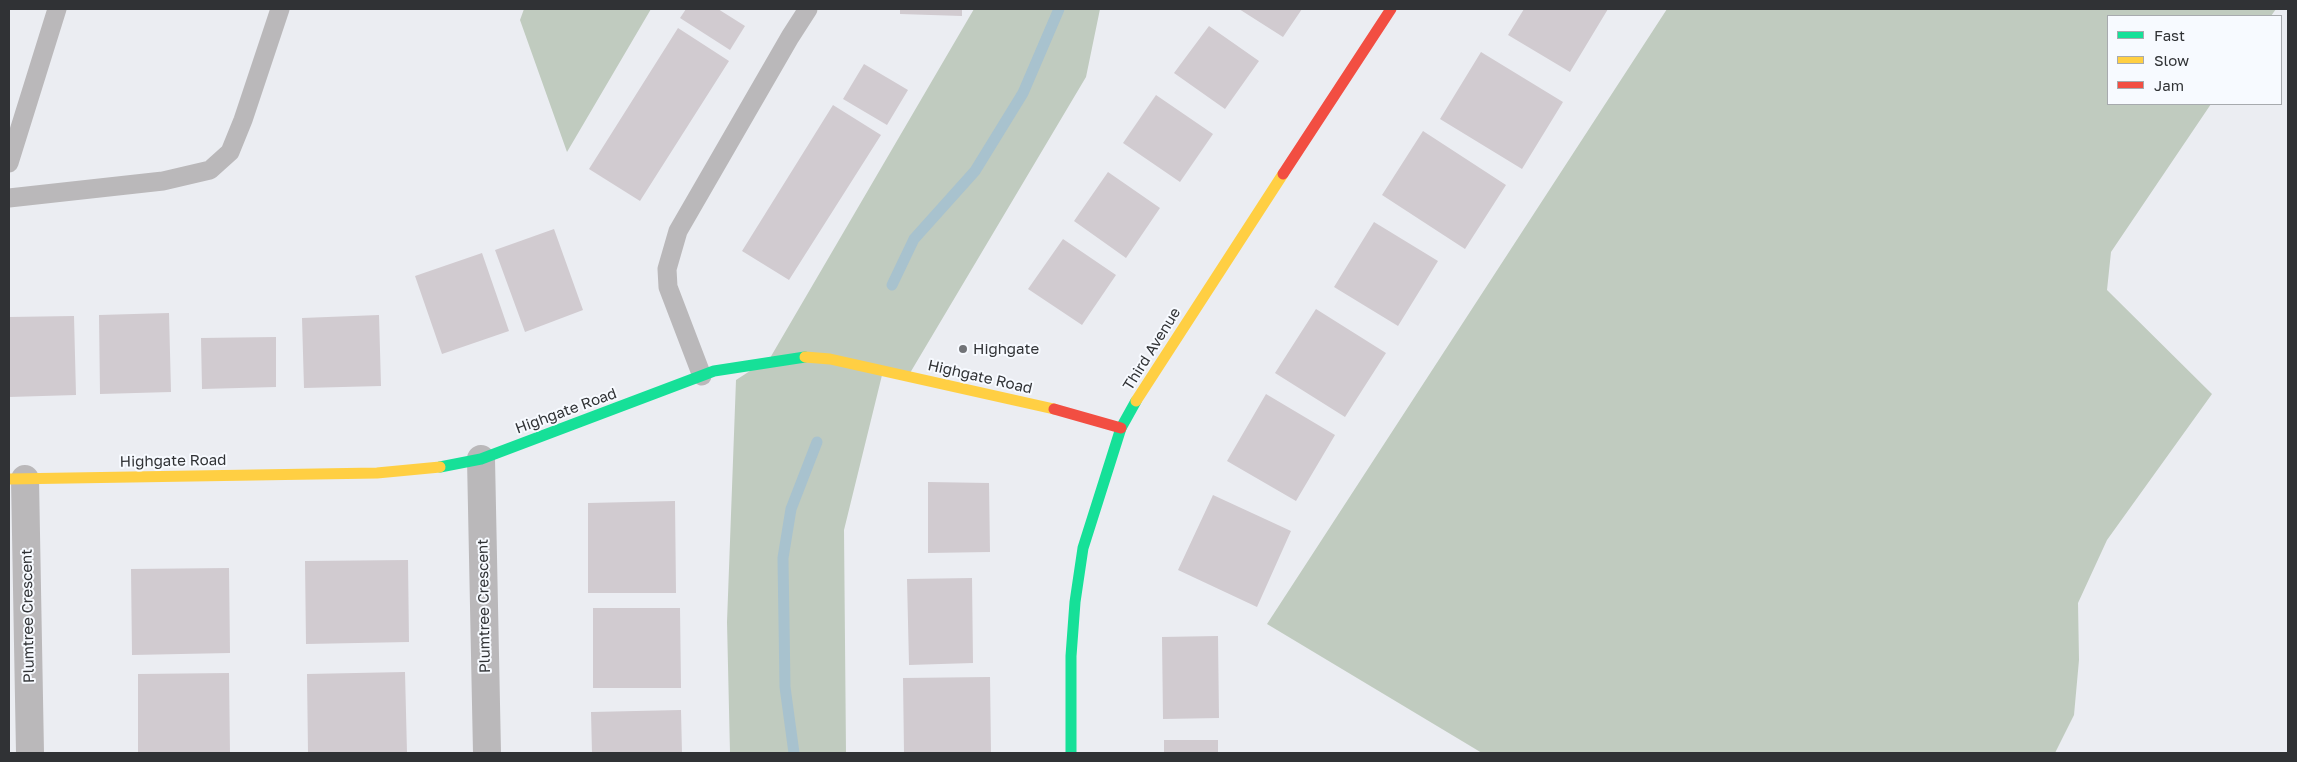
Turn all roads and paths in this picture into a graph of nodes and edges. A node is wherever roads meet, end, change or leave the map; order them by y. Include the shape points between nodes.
1 (56, 9) edge
2 (280, 9) edge
3 (808, 9) edge
4 (1391, 9) edge
5 (9, 163) edge
6 (9, 198) edge
7 (702, 376) junction
8 (1121, 428) junction
9 (480, 459) junction
10 (17, 479) edge
11 (30, 753) edge
12 (487, 753) edge
13 (1071, 753) edge

1 - 5 lane
2 - 6 lane via 230,152 210,170 163,181
3 - 7 lane via 678,231 667,269 668,287
4 - 8 street, Third Avenue via 1150,378
7 - 8 street, Highgate Road via 714,371 802,357 830,359 1066,411
7 - 9 street, Highgate Road
8 - 13 street, Third Avenue via 1083,548 1071,656
9 - 10 street, Highgate Road via 433,468 377,473
9 - 12 street, Plumtree Crescent
10 - 11 street, Plumtree Crescent

